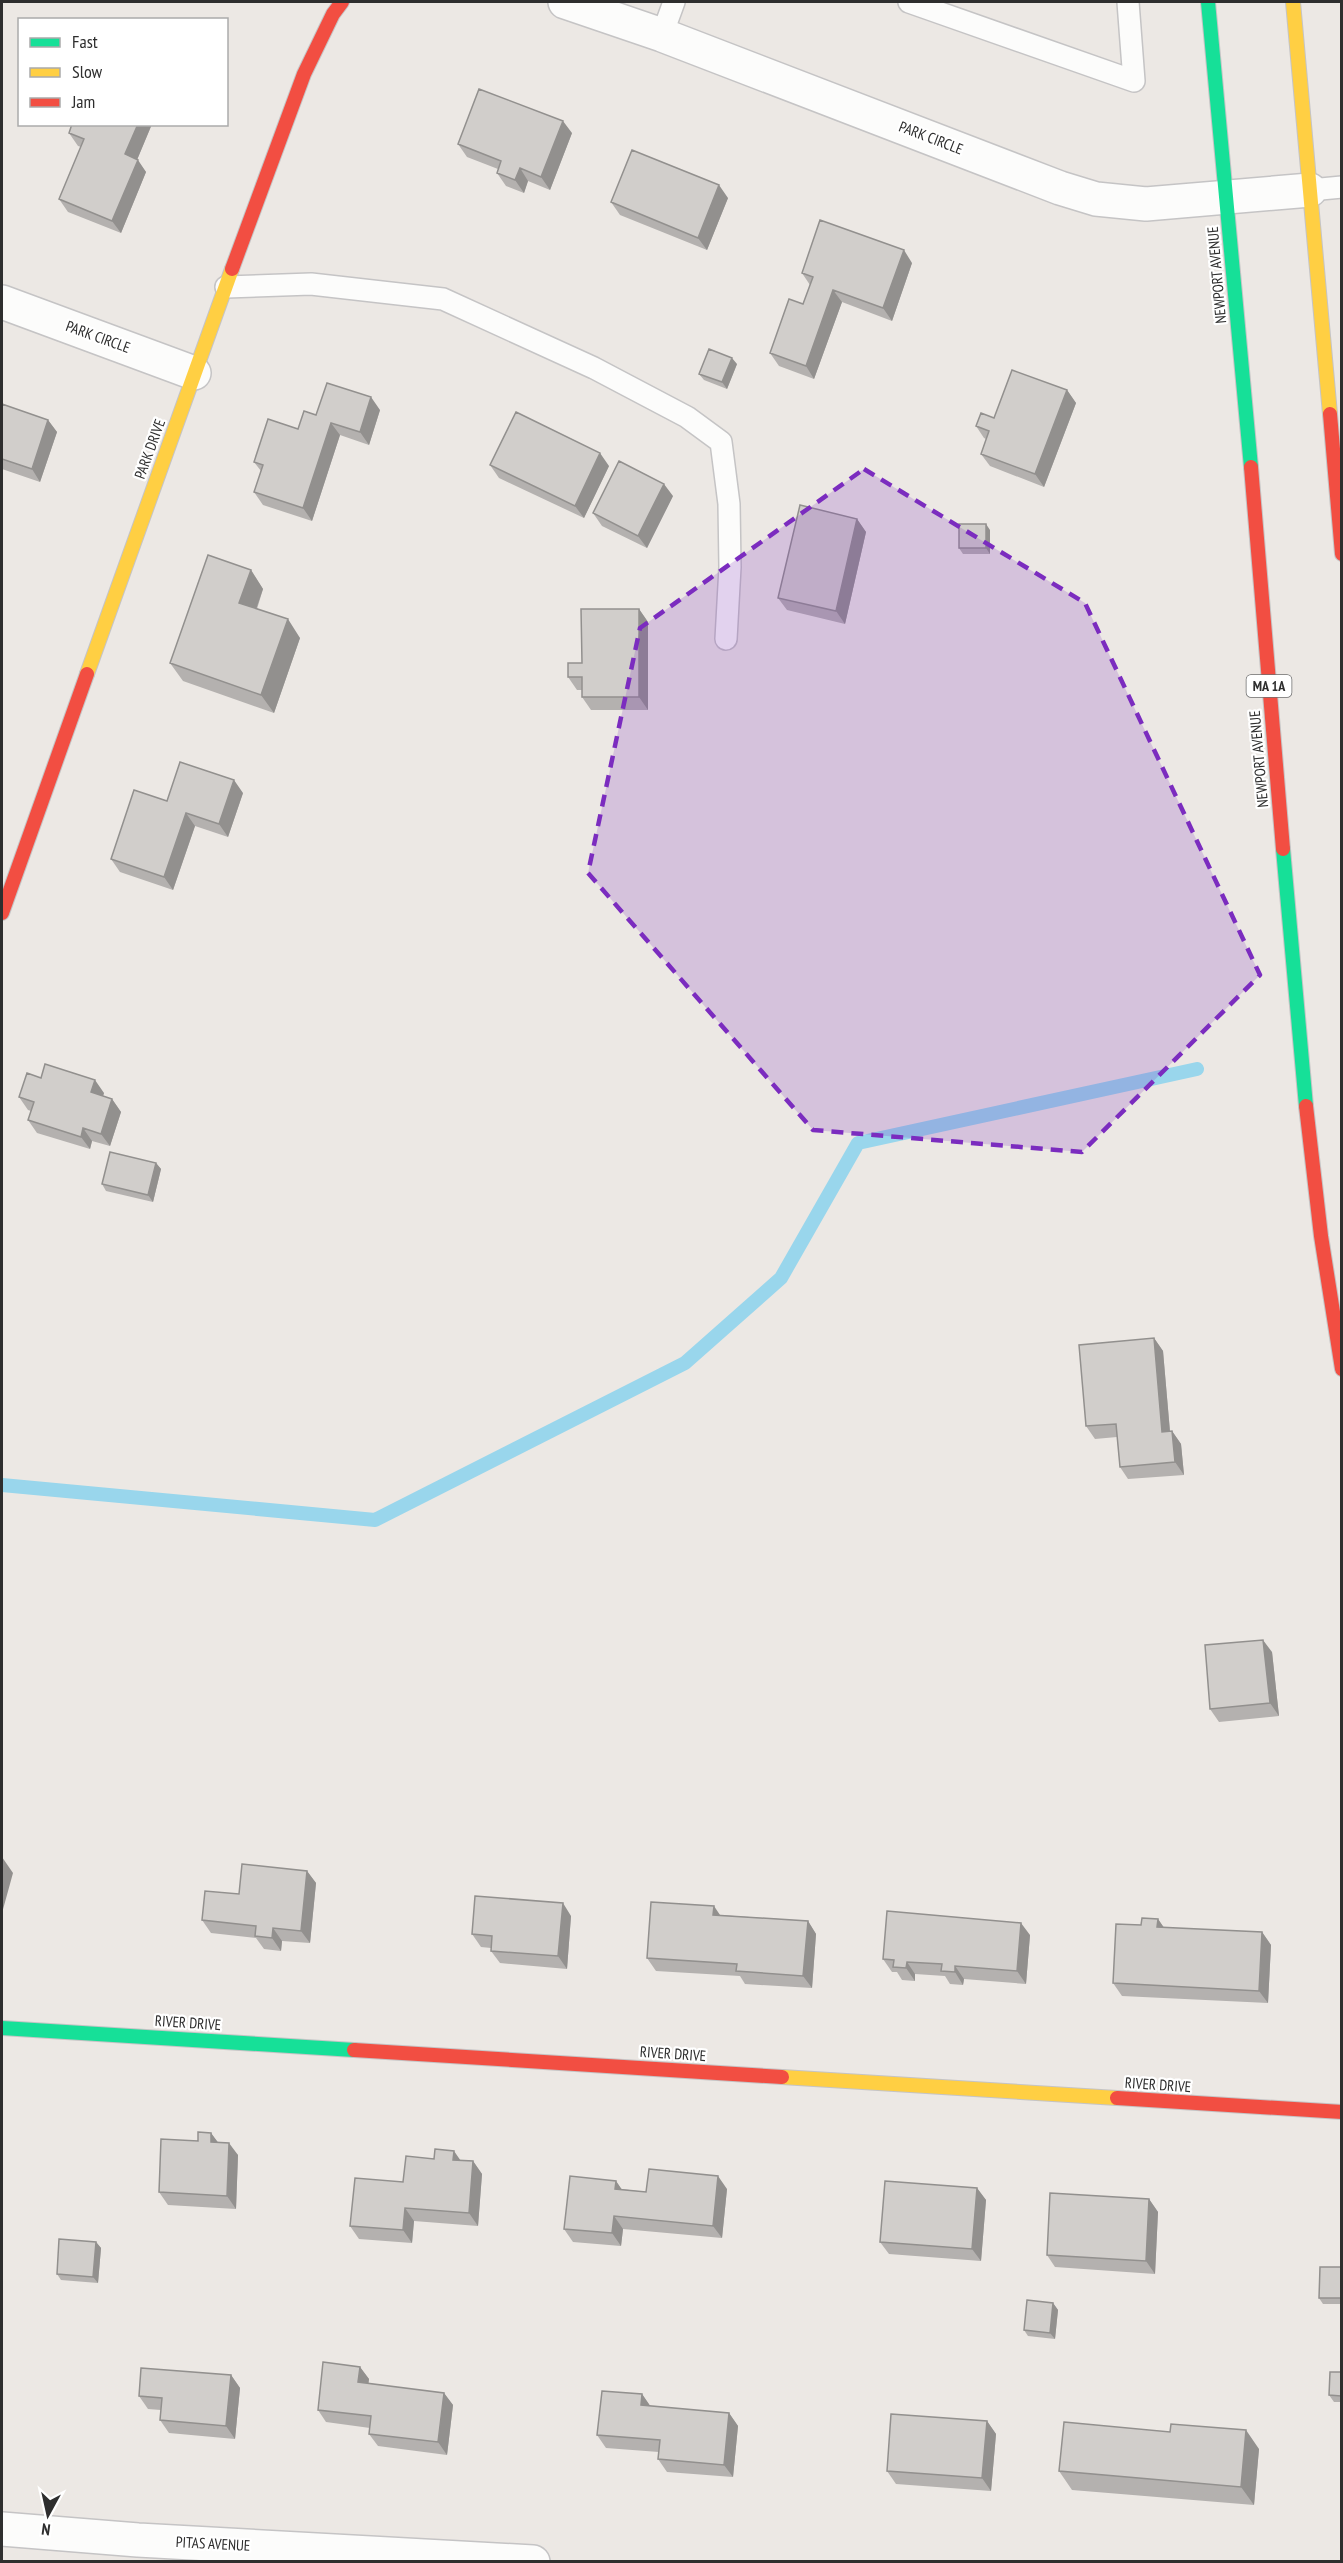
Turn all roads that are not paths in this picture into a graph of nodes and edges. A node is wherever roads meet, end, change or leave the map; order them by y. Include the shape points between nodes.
1 (342, 2) edge
2 (565, 2) edge
3 (674, 2) edge
4 (909, 2) edge
5 (1128, 2) edge
6 (1208, 2) edge
7 (1293, 2) edge
8 (662, 35) junction
9 (1326, 189) edge
10 (1227, 196) junction
11 (226, 287) junction
12 (2, 302) edge
13 (194, 373) junction
14 (1341, 554) edge
15 (726, 639) dead end
16 (2, 913) edge
17 (1341, 1370) edge
18 (2, 2028) edge
19 (1341, 2112) edge
20 (2, 2529) edge
21 (534, 2562) edge

1 - 11 street, PARK DRIVE via 304,74
2 - 8 street, PARK CIRCLE
3 - 8 lane
4 - 5 lane via 1134,81
6 - 10 street, NEWPORT AVENUE / MA 1A
7 - 9 street
8 - 10 street, PARK CIRCLE via 1096,199 1146,204
9 - 10 street, PARK CIRCLE
9 - 14 street
10 - 17 street, NEWPORT AVENUE / MA 1A via 1298,1017 1314,1181
11 - 13 street, PARK DRIVE
11 - 15 lane via 311,284 443,299 594,368 687,417 721,442 729,504
12 - 13 street, PARK CIRCLE
13 - 16 street, PARK DRIVE
18 - 19 street, RIVER DRIVE
20 - 21 street, PITAS AVENUE

